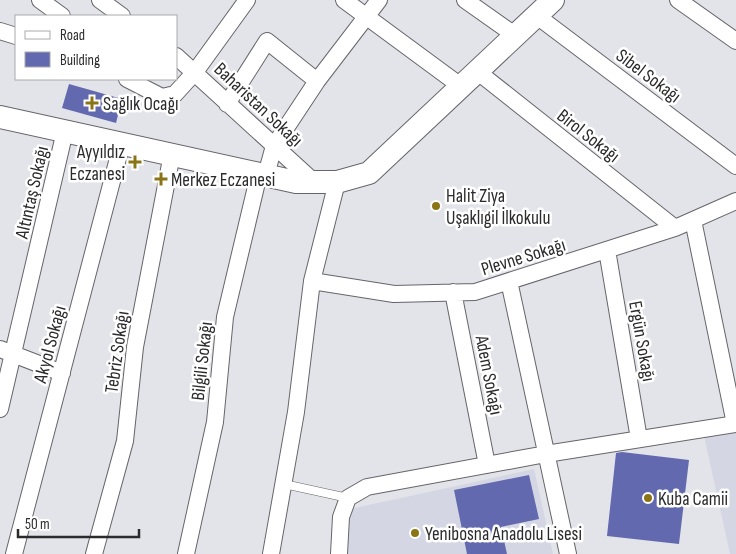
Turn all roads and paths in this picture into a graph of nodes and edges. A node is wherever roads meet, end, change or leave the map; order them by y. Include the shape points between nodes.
1 (40, 0) edge
2 (100, 0) edge
3 (247, 0) edge
4 (344, 0) edge
5 (378, 0) edge
6 (465, 0) edge
7 (553, 0) edge
8 (678, 0) edge
9 (61, 15) edge
10 (117, 15) edge
11 (366, 16) junction
12 (537, 16) junction
13 (0, 31) edge
14 (15, 36) edge
15 (516, 36) junction
16 (736, 41) edge
17 (178, 58) edge
18 (195, 72) junction
19 (470, 79) junction
20 (128, 80) edge
21 (317, 81) junction
22 (227, 104) junction
23 (0, 117) edge
24 (65, 131) junction
25 (122, 143) junction
26 (274, 146) junction
27 (172, 154) junction
28 (736, 166) edge
29 (263, 174) junction
30 (314, 182) junction
31 (337, 182) junction
32 (736, 201) edge
33 (693, 220) junction
34 (675, 228) junction
35 (607, 250) junction
36 (312, 282) junction
37 (509, 282) junction
38 (453, 292) junction
39 (7, 351) edge
40 (62, 373) junction
41 (0, 409) edge
42 (736, 424) edge
43 (639, 439) junction
44 (546, 454) junction
45 (487, 465) junction
46 (284, 484) junction
47 (348, 498) junction
48 (14, 554) edge
49 (94, 554) edge
50 (186, 554) edge
51 (271, 554) edge
52 (340, 554) edge
53 (568, 554) edge

1 - 9 street
2 - 10 street
3 - 18 street
4 - 11 street, Birol Sokağı
5 - 11 street, Bilgili Sokağı
6 - 15 street
7 - 12 street
8 - 16 street
11 - 19 street, Birol Sokağı
11 - 21 street, Bilgili Sokağı
12 - 15 street
12 - 28 street, Sibel Sokağı
13 - 14 street
15 - 19 street
17 - 18 street, Baharistan Sokağı
18 - 20 street via 175,94 162,97
18 - 22 street, Baharistan Sokağı
19 - 31 street via 369,173
19 - 34 street, Birol Sokağı
21 - 22 street via 267,42
21 - 26 street, Bilgili Sokağı
22 - 26 street, Baharistan Sokağı
23 - 24 street
24 - 25 street
24 - 39 street, Altıntaş Sokağı
25 - 27 street
25 - 40 street, Akyol Sokağı
26 - 29 street, Bilgili Sokağı
26 - 30 street, Baharistan Sokağı
27 - 29 street
27 - 49 street, Tebriz Sokağı via 135,347 125,441
29 - 30 street via 296,182
29 - 50 street, Bilgili Sokağı via 225,317 215,422
30 - 31 street
31 - 36 street
32 - 33 street, Plevne Sokağı
33 - 34 street, Plevne Sokağı
33 - 42 street
34 - 35 street, Plevne Sokağı
35 - 37 street, Plevne Sokağı
35 - 43 street, Ergün Sokağı
36 - 38 street, Plevne Sokağı via 394,294
36 - 46 street
37 - 38 street, Plevne Sokağı via 475,292
37 - 44 street
38 - 45 street, Adem Sokağı
39 - 40 street
39 - 41 street, Altıntaş Sokağı
40 - 48 street, Akyol Sokağı
42 - 43 street
43 - 44 street
44 - 45 street
44 - 53 street
45 - 47 street via 367,487
46 - 47 lane
46 - 51 street
47 - 52 street via 341,517

